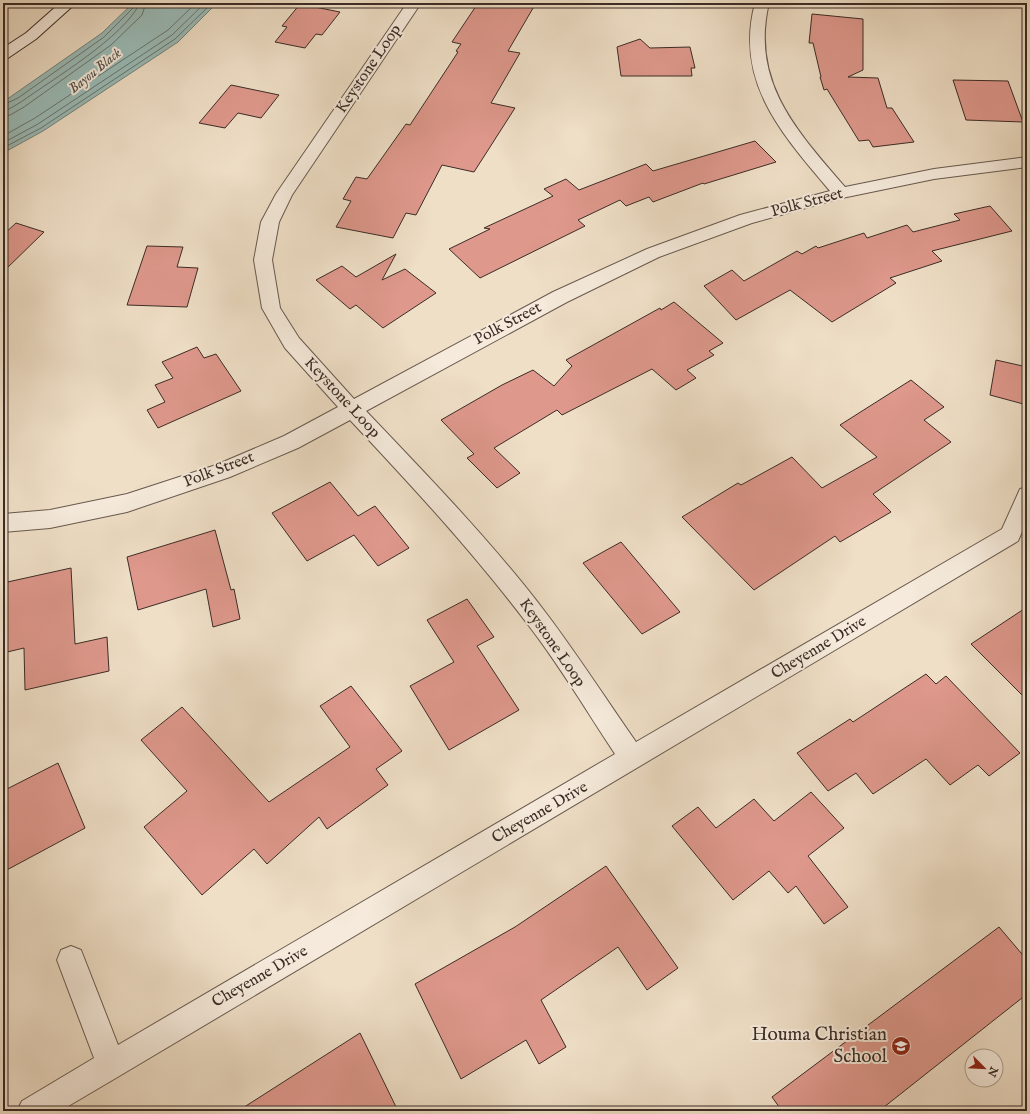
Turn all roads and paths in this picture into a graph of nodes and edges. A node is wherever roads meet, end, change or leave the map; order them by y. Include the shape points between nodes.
1 (69, 3) edge
2 (414, 3) edge
3 (762, 3) edge
4 (3, 55) edge
5 (1027, 162) edge
6 (840, 193) junction
7 (351, 408) junction
8 (1027, 495) edge
9 (3, 523) edge
10 (632, 758) junction
11 (71, 960) dead end
12 (111, 1065) junction
13 (32, 1111) edge

1 - 4 street via 31,36
2 - 7 street, Keystone Loop via 284,194 270,222 263,260 271,308 292,343
3 - 6 street via 758,18 756,51 767,91 798,142
5 - 6 street, Polk Street via 934,174
6 - 7 street, Polk Street via 746,219 653,253 560,297
7 - 9 street, Polk Street via 291,442 223,471 127,503 50,519
7 - 10 street, Keystone Loop via 402,461 499,571 538,620
8 - 10 street, Cheyenne Drive via 1010,535
10 - 12 street, Cheyenne Drive
11 - 12 street
12 - 13 street, Cheyenne Drive

